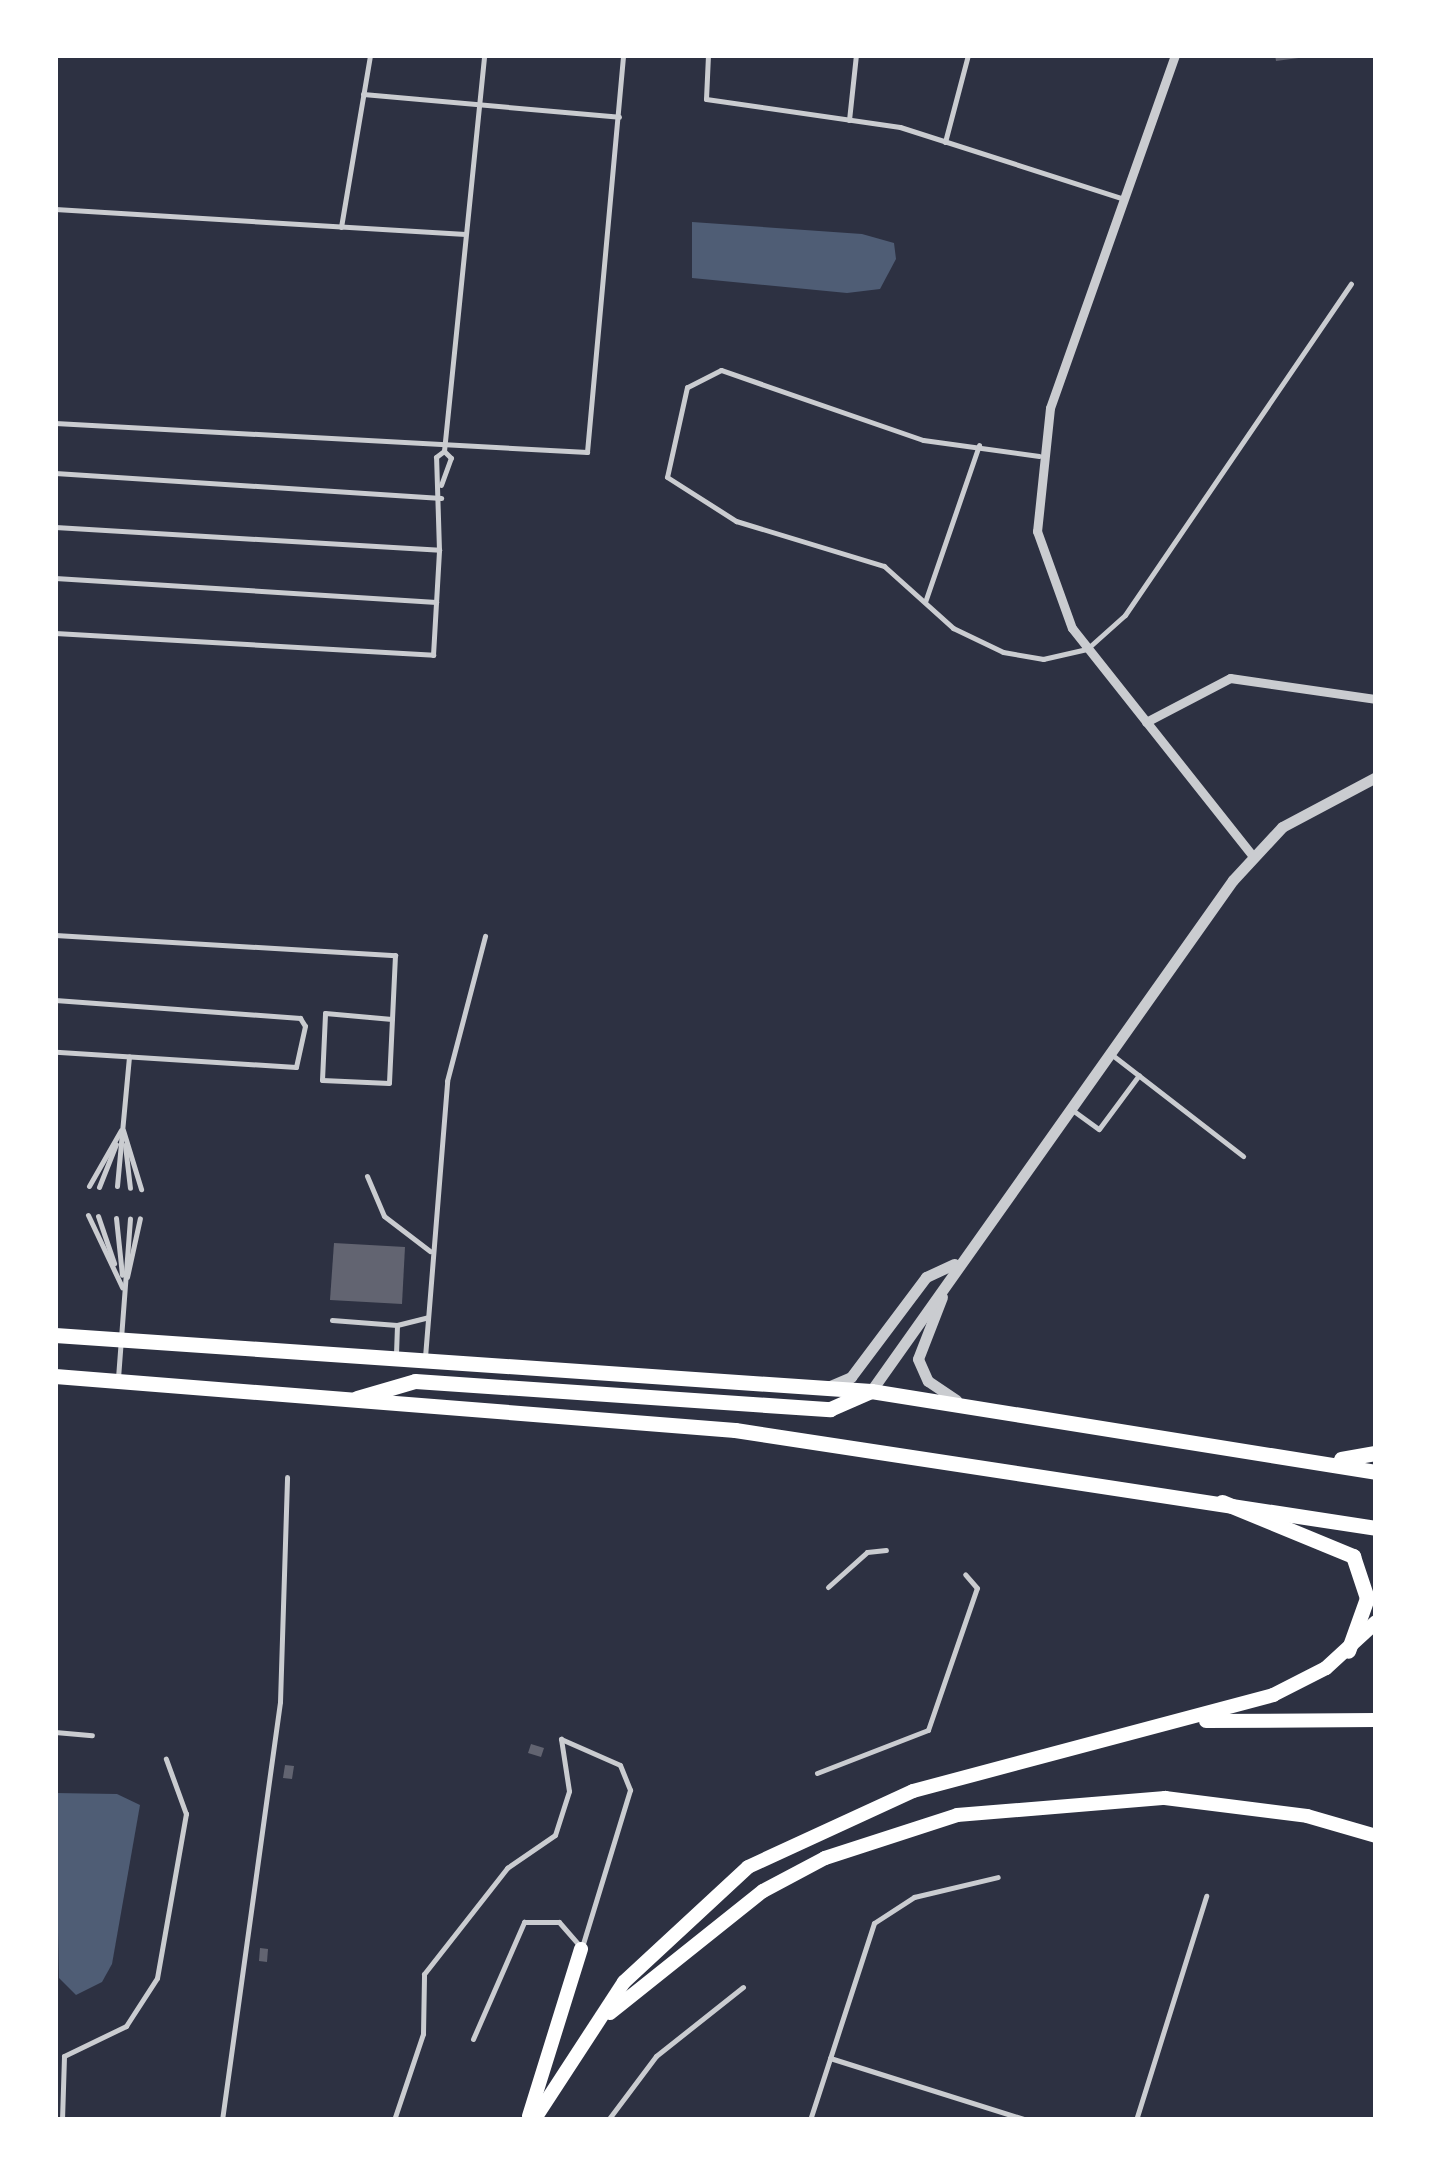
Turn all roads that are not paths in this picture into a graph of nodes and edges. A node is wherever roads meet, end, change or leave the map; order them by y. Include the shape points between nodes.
1 (237, 55) edge
2 (261, 55) edge
3 (370, 55) edge
4 (484, 55) edge
5 (623, 55) edge
6 (708, 55) edge
7 (856, 55) edge
8 (968, 55) edge
9 (1175, 55) edge
10 (363, 94) junction
11 (477, 106) junction
12 (619, 117) junction
13 (849, 120) junction
14 (945, 142) junction
15 (1124, 199) junction
16 (55, 209) edge
17 (341, 226) junction
18 (465, 234) junction
19 (1352, 284) dead end
20 (55, 423) edge
21 (979, 446) junction
22 (444, 447) junction
23 (1039, 456) junction
24 (55, 474) edge
25 (441, 485) junction
26 (441, 498) junction
27 (55, 528) edge
28 (439, 550) junction
29 (55, 578) edge
30 (436, 602) junction
31 (925, 602) junction
32 (55, 633) edge
33 (1088, 649) junction
34 (1376, 698) edge
35 (1146, 722) junction
36 (1376, 777) edge
37 (1370, 789) edge
38 (1253, 856) junction
39 (55, 935) edge
40 (485, 936) dead end
41 (55, 1000) edge
42 (392, 1019) junction
43 (55, 1052) edge
44 (1109, 1052) junction
45 (129, 1056) junction
46 (1139, 1075) junction
47 (1068, 1107) junction
48 (122, 1127) junction
49 (1243, 1156) dead end
50 (367, 1176) dead end
51 (89, 1186) dead end
52 (99, 1186) dead end
53 (117, 1186) dead end
54 (130, 1188) dead end
55 (141, 1189) dead end
56 (88, 1215) dead end
57 (98, 1216) dead end
58 (116, 1218) dead end
59 (130, 1218) dead end
60 (140, 1218) dead end
61 (431, 1252) junction
62 (954, 1264) junction
63 (124, 1290) junction
64 (942, 1290) junction
65 (428, 1317) junction
66 (332, 1320) dead end
67 (397, 1324) junction
68 (55, 1334) edge
69 (120, 1339) junction
70 (395, 1358) junction
71 (425, 1360) junction
72 (55, 1376) edge
73 (118, 1381) junction
74 (820, 1387) junction
75 (871, 1391) junction
76 (357, 1398) junction
77 (965, 1402) junction
78 (1376, 1454) edge
79 (1313, 1459) junction
80 (1376, 1472) edge
81 (287, 1477) dead end
82 (1220, 1498) junction
83 (1376, 1528) edge
84 (886, 1550) dead end
85 (965, 1574) dead end
86 (828, 1587) dead end
87 (1376, 1622) edge
88 (1348, 1651) junction
89 (1376, 1720) edge
90 (1180, 1723) junction
91 (55, 1732) edge
92 (92, 1735) dead end
93 (166, 1759) dead end
94 (817, 1773) dead end
95 (1376, 1836) edge
96 (998, 1878) dead end
97 (1206, 1896) dead end
98 (581, 1950) junction
99 (743, 1987) dead end
100 (599, 2023) junction
101 (473, 2039) dead end
102 (830, 2058) junction
103 (62, 2120) edge
104 (222, 2120) edge
105 (394, 2120) edge
106 (531, 2120) edge
107 (608, 2120) edge
108 (810, 2120) edge
109 (1027, 2120) edge
110 (1136, 2120) edge

1 - 2 lane
3 - 10 lane
4 - 11 lane
5 - 12 lane
6 - 13 lane via 706,99
7 - 13 lane
8 - 14 lane
9 - 15 street
10 - 11 lane
10 - 17 lane
11 - 12 lane
11 - 18 lane
12 - 22 lane via 588,452
13 - 14 lane
14 - 15 lane
15 - 23 street
16 - 17 lane
17 - 18 lane
18 - 22 lane
19 - 33 lane via 1125,615
20 - 22 lane
21 - 23 lane
21 - 31 lane
21 - 31 lane via 923,440 743,373 704,373 687,387 666,477 682,494 884,566
22 - 25 lane via 450,468
22 - 25 lane via 436,456
23 - 33 street via 1043,563
24 - 26 lane
25 - 26 lane
26 - 28 lane
27 - 28 lane
28 - 30 lane
29 - 30 lane
30 - 32 lane via 433,654
31 - 33 lane via 1003,652 1043,658
33 - 35 street
34 - 35 street via 1230,678
35 - 38 street
36 - 37 street
37 - 38 street via 1294,820
38 - 44 street
39 - 42 lane via 395,955
40 - 61 lane via 447,1081
41 - 45 lane via 300,1018 305,1026 296,1067
42 - 42 lane via 389,1083 322,1080 325,1013
43 - 45 lane
44 - 46 lane
44 - 47 street
45 - 48 lane
46 - 47 lane via 1098,1130
46 - 49 lane
47 - 62 street
48 - 51 lane
48 - 52 lane
48 - 53 lane
48 - 54 lane
48 - 55 lane
50 - 61 lane via 384,1216
56 - 63 lane
57 - 63 lane
58 - 63 lane
59 - 63 lane
60 - 63 lane
61 - 65 lane
62 - 64 street
62 - 74 street via 926,1276 852,1378
63 - 69 lane
64 - 75 street
64 - 77 street via 919,1362 938,1392
65 - 67 lane
65 - 71 lane
66 - 67 lane
67 - 70 lane
68 - 69 main road
69 - 70 main road
69 - 73 lane
70 - 71 main road
71 - 74 main road
72 - 73 main road
73 - 76 main road
74 - 75 main road
75 - 76 main road via 830,1409 415,1381
75 - 77 main road
76 - 82 main road via 833,1441
77 - 79 main road
78 - 79 main road
79 - 80 main road
81 - 104 lane via 280,1702
82 - 83 main road
82 - 88 main road via 1353,1556 1368,1598
84 - 86 lane via 866,1552
85 - 94 lane via 977,1588 928,1730
87 - 88 main road
88 - 90 main road via 1288,1689
89 - 90 main road
90 - 100 main road via 912,1791 817,1831 748,1867 696,1909
91 - 92 lane
93 - 103 lane via 186,1814 157,1978 126,2026 64,2056
95 - 100 main road via 1308,1816 1164,1798 957,1815 842,1852 763,1891
96 - 102 lane via 886,1910 867,1937
97 - 110 lane
98 - 101 lane via 559,1922 524,1922
98 - 105 lane via 630,1790 620,1765 561,1740 569,1791 555,1835 506,1868 424,1974 423,2034
98 - 106 main road
99 - 107 lane via 656,2056
100 - 106 main road
102 - 108 lane
102 - 109 lane

